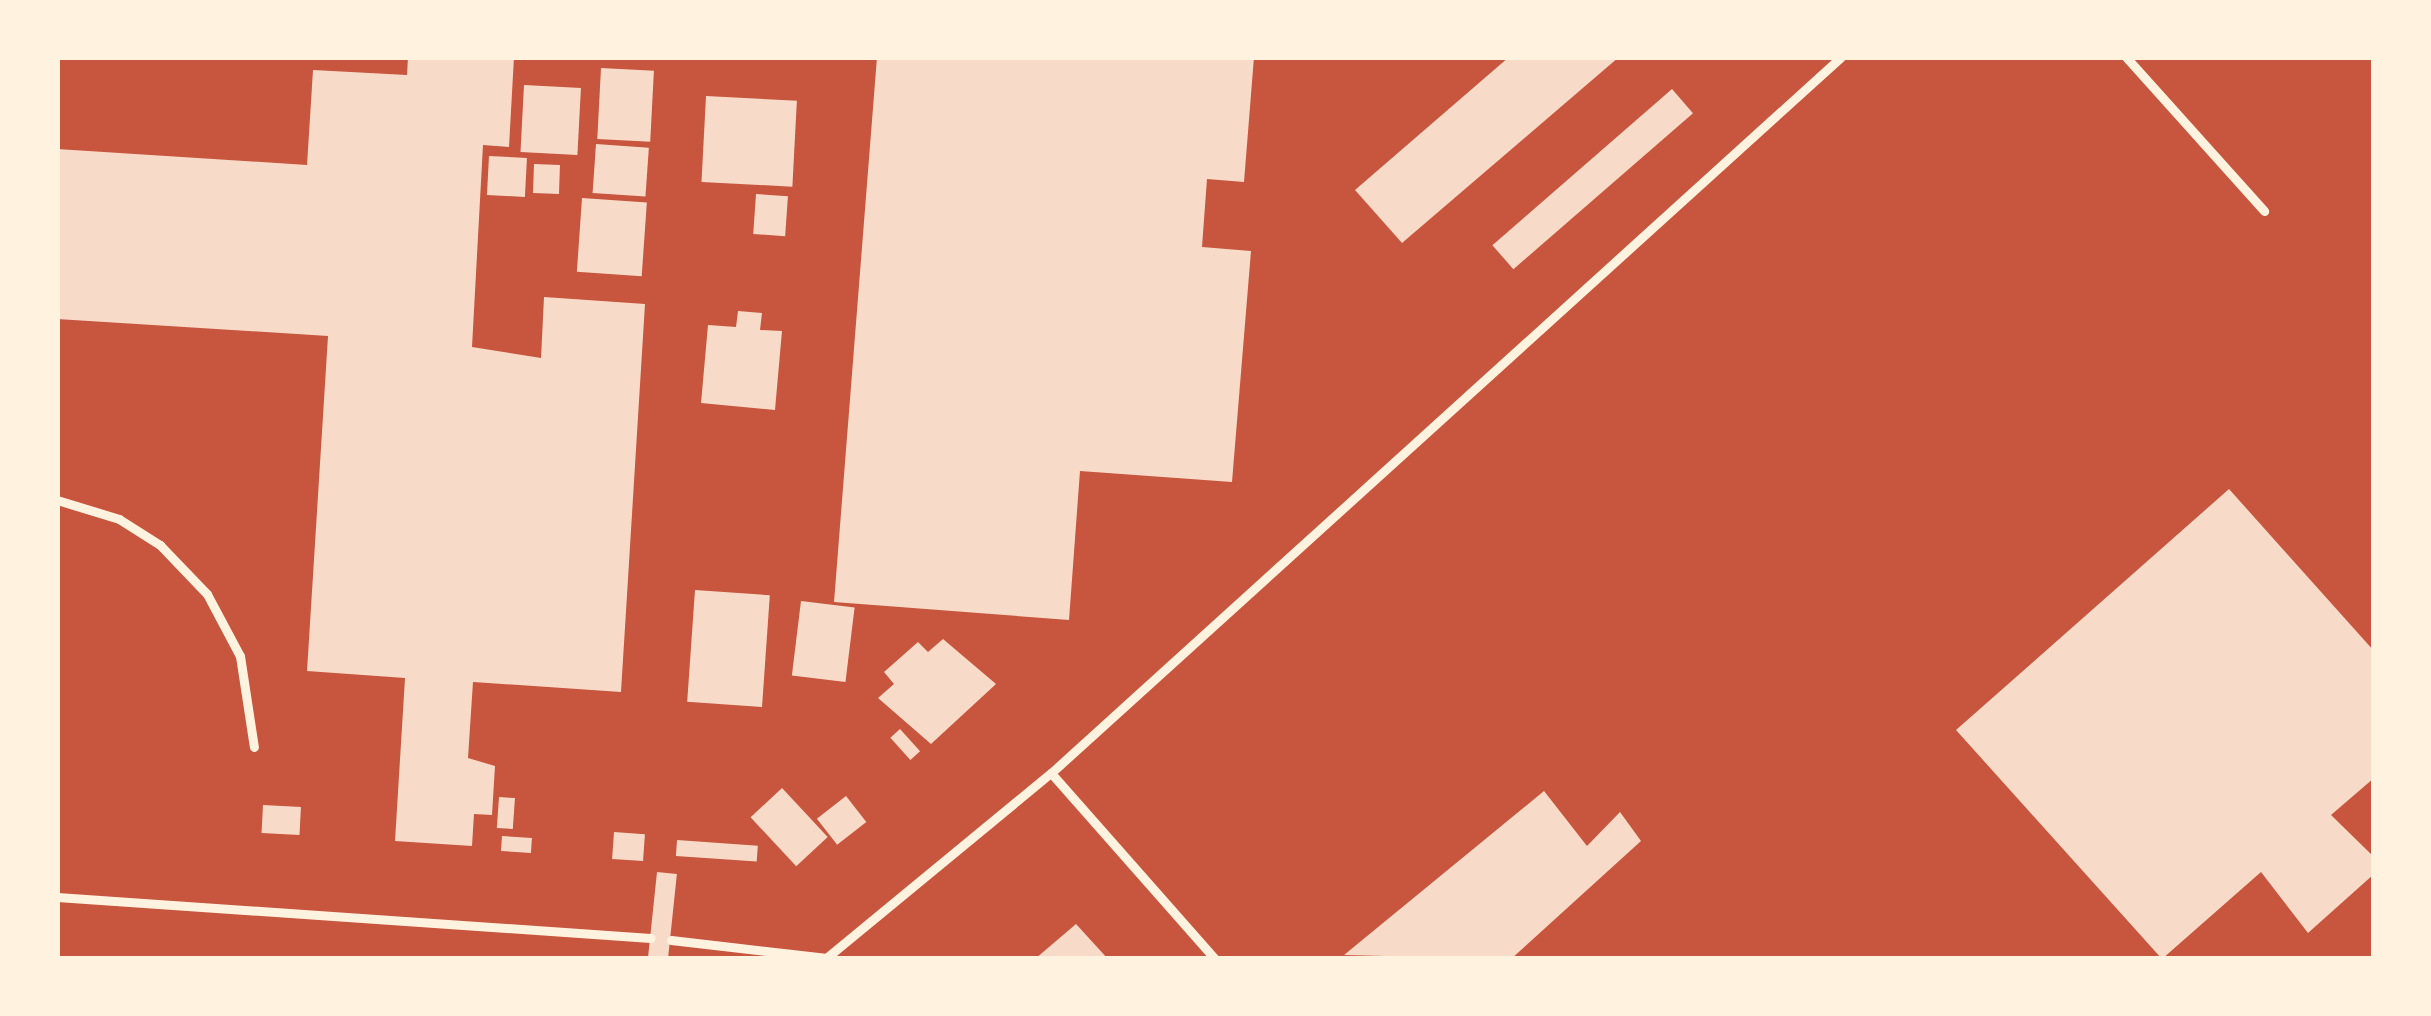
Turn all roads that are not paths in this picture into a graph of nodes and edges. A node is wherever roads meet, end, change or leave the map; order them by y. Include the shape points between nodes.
1 (2126, 57) edge
2 (1837, 58) edge
3 (2264, 211) dead end
4 (57, 500) edge
5 (254, 747) dead end
6 (1051, 773) junction
7 (57, 897) edge
8 (651, 938) dead end
9 (671, 940) dead end
10 (826, 958) edge
11 (1216, 959) edge

1 - 3 lane
2 - 6 lane
4 - 5 lane via 119,520 160,545 208,593 241,656
6 - 10 lane
6 - 11 lane
7 - 8 lane
9 - 10 lane

